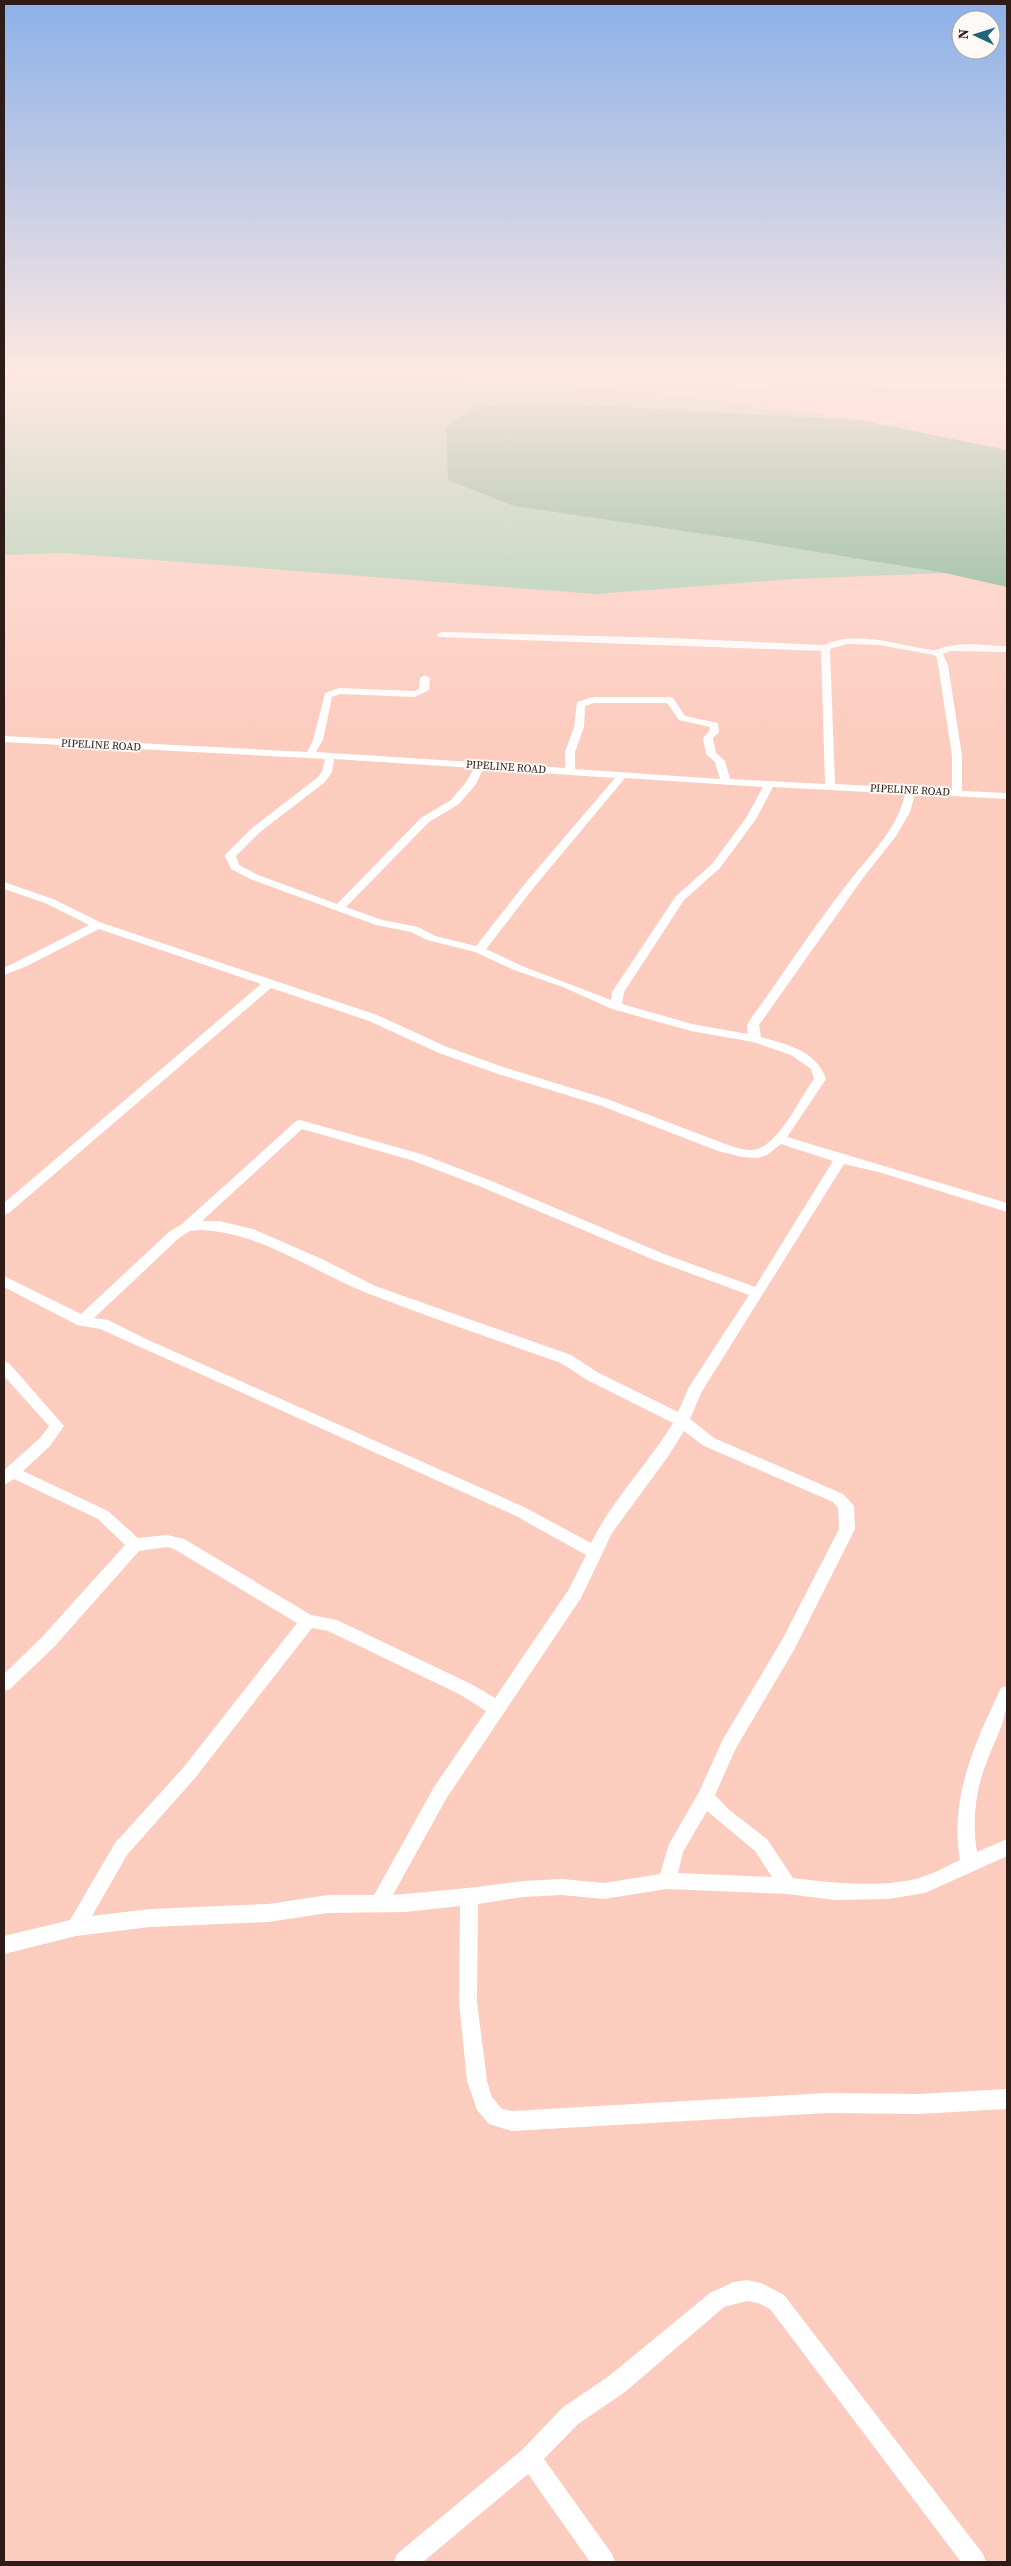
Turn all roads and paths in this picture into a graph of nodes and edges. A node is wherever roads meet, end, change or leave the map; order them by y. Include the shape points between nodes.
1 (442, 635) dead end
2 (825, 648) junction
3 (1007, 649) edge
4 (937, 654) junction
5 (425, 678) dead end
6 (4, 739) edge
7 (310, 755) junction
8 (330, 756) junction
9 (480, 766) junction
10 (570, 772) junction
11 (623, 775) junction
12 (726, 782) junction
13 (770, 784) junction
14 (830, 786) junction
15 (911, 791) junction
16 (957, 793) junction
17 (1007, 796) edge
18 (4, 885) edge
19 (340, 908) junction
20 (98, 924) junction
21 (479, 950) junction
22 (4, 972) edge
23 (271, 982) junction
24 (616, 1006) junction
25 (755, 1039) junction
26 (779, 1139) junction
27 (840, 1159) junction
28 (1007, 1208) edge
29 (4, 1210) edge
30 (187, 1227) junction
31 (4, 1281) edge
32 (758, 1293) junction
33 (82, 1321) junction
34 (4, 1367) edge
35 (682, 1421) junction
36 (8, 1476) edge
37 (135, 1545) junction
38 (594, 1552) junction
39 (308, 1621) junction
40 (4, 1684) edge
41 (1007, 1693) edge
42 (496, 1708) junction
43 (705, 1797) junction
44 (1007, 1847) edge
45 (970, 1863) junction
46 (667, 1882) junction
47 (390, 1883) junction
48 (788, 1886) junction
49 (469, 1897) junction
50 (379, 1903) junction
51 (405, 1903) junction
52 (76, 1928) junction
53 (4, 1945) edge
54 (1007, 2099) edge
55 (530, 2458) junction
56 (404, 2562) edge
57 (604, 2562) edge
58 (975, 2562) edge

1 - 2 street
2 - 4 street via 831,643 850,641
2 - 14 street
3 - 4 street via 950,648
4 - 16 street via 943,665 957,756
5 - 7 street via 424,690 415,694 339,692 328,695 318,740
6 - 7 street, PIPELINE ROAD
7 - 8 street, PIPELINE ROAD
8 - 9 street, PIPELINE ROAD
8 - 19 street via 327,772 320,780 256,830 230,856 235,867 254,877
9 - 10 street, PIPELINE ROAD
9 - 19 street via 472,782 455,802 425,820
10 - 11 street, PIPELINE ROAD
10 - 12 street via 570,752 579,727 580,704 593,700 661,698 670,700 682,718 715,725 708,738 711,754 720,761
11 - 12 street, PIPELINE ROAD
11 - 21 street via 561,851 516,898
12 - 13 street, PIPELINE ROAD
13 - 14 street, PIPELINE ROAD
13 - 24 street via 751,819 716,866 674,906 618,992
14 - 15 street, PIPELINE ROAD
15 - 16 street, PIPELINE ROAD
15 - 25 street via 908,803 869,866 756,1020 753,1026
16 - 17 street, PIPELINE ROAD
18 - 20 street via 49,900
19 - 21 street via 380,923 414,929 431,938
20 - 22 street
20 - 23 street
21 - 24 street
23 - 26 street via 373,1018 443,1050 603,1102 723,1148 737,1152 761,1152
23 - 29 street via 161,1078 110,1116
24 - 25 street via 675,1023
25 - 26 street via 794,1052 816,1067 819,1074 820,1079
26 - 27 street
27 - 28 street via 884,1169
27 - 32 street
30 - 32 street via 300,1124 416,1157 659,1257
30 - 33 street via 174,1234
30 - 35 street via 219,1226 259,1236 370,1289 566,1359 592,1376
31 - 33 street
32 - 35 street via 694,1391
33 - 38 street via 103,1324 493,1499
34 - 36 street via 57,1426 45,1442
35 - 38 street
35 - 43 street via 709,1442 838,1498 846,1506 848,1517 846,1529 788,1645 729,1744
36 - 37 street via 103,1515
37 - 39 street via 167,1541 178,1543
37 - 40 street via 48,1642
38 - 42 street via 575,1593
39 - 42 street via 331,1625 467,1690
39 - 52 street via 189,1773 121,1849
41 - 45 street via 976,1766 966,1810 965,1836
42 - 47 street via 440,1794
43 - 46 street via 676,1850
43 - 48 street via 722,1815 761,1845
44 - 45 street
45 - 48 street via 925,1885 888,1891 834,1892
46 - 48 street
46 - 49 street via 604,1891 552,1888
47 - 50 street
47 - 51 street
49 - 51 street
49 - 54 street via 468,2002 477,2081 484,2103 496,2117 512,2121 826,2103 919,2104
50 - 51 street
50 - 52 street via 328,1904 268,1913 150,1918
52 - 53 street
55 - 56 street
55 - 57 street
55 - 58 street via 570,2416 617,2384 717,2300 734,2292 762,2292 777,2302

